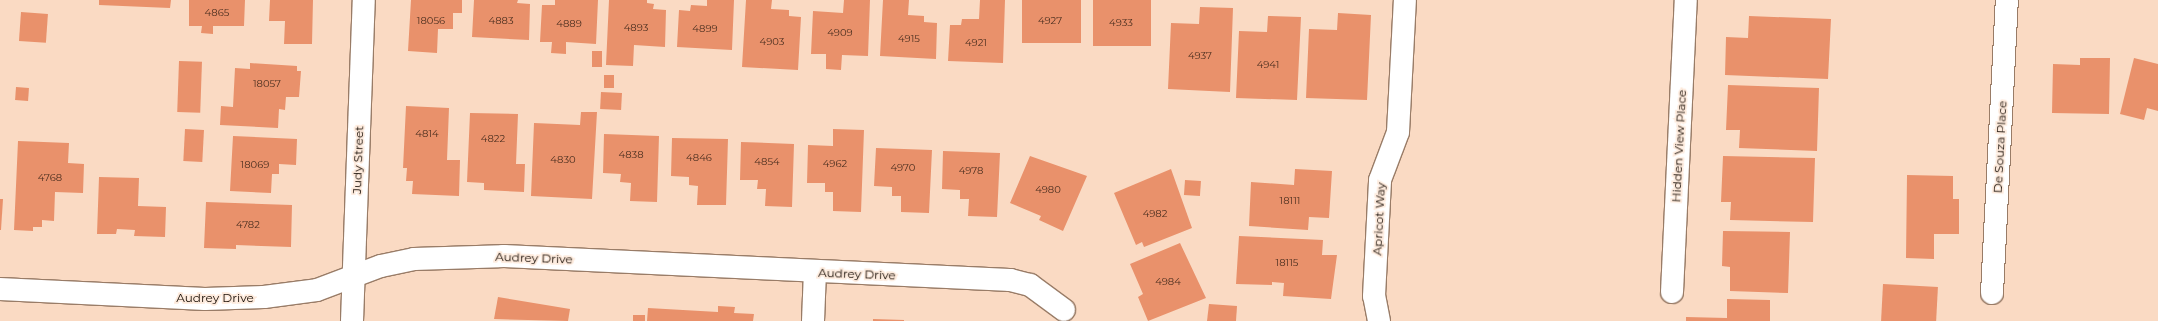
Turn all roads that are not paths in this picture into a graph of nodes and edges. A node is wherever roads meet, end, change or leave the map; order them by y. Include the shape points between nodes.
1 (364, 0) edge
2 (1404, 0) edge
3 (1686, 0) edge
4 (2007, 0) edge
5 (815, 272) junction
6 (354, 278) junction
7 (0, 289) edge
8 (1672, 292) dead end
9 (1992, 293) dead end
10 (1064, 310) dead end
11 (352, 321) edge
12 (813, 321) edge
13 (1379, 321) edge

1 - 6 street, Judy Street
2 - 13 street, Apricot Way via 1398,132 1380,180 1374,296
3 - 8 street, Hidden View Place
4 - 9 street, De Souza Place
5 - 6 street, Audrey Drive via 504,256 459,256 414,259 382,266
5 - 10 street, Audrey Drive via 1010,280 1030,286
5 - 12 street
6 - 7 street, Audrey Drive via 317,290 264,297 212,299
6 - 11 street, Judy Street

